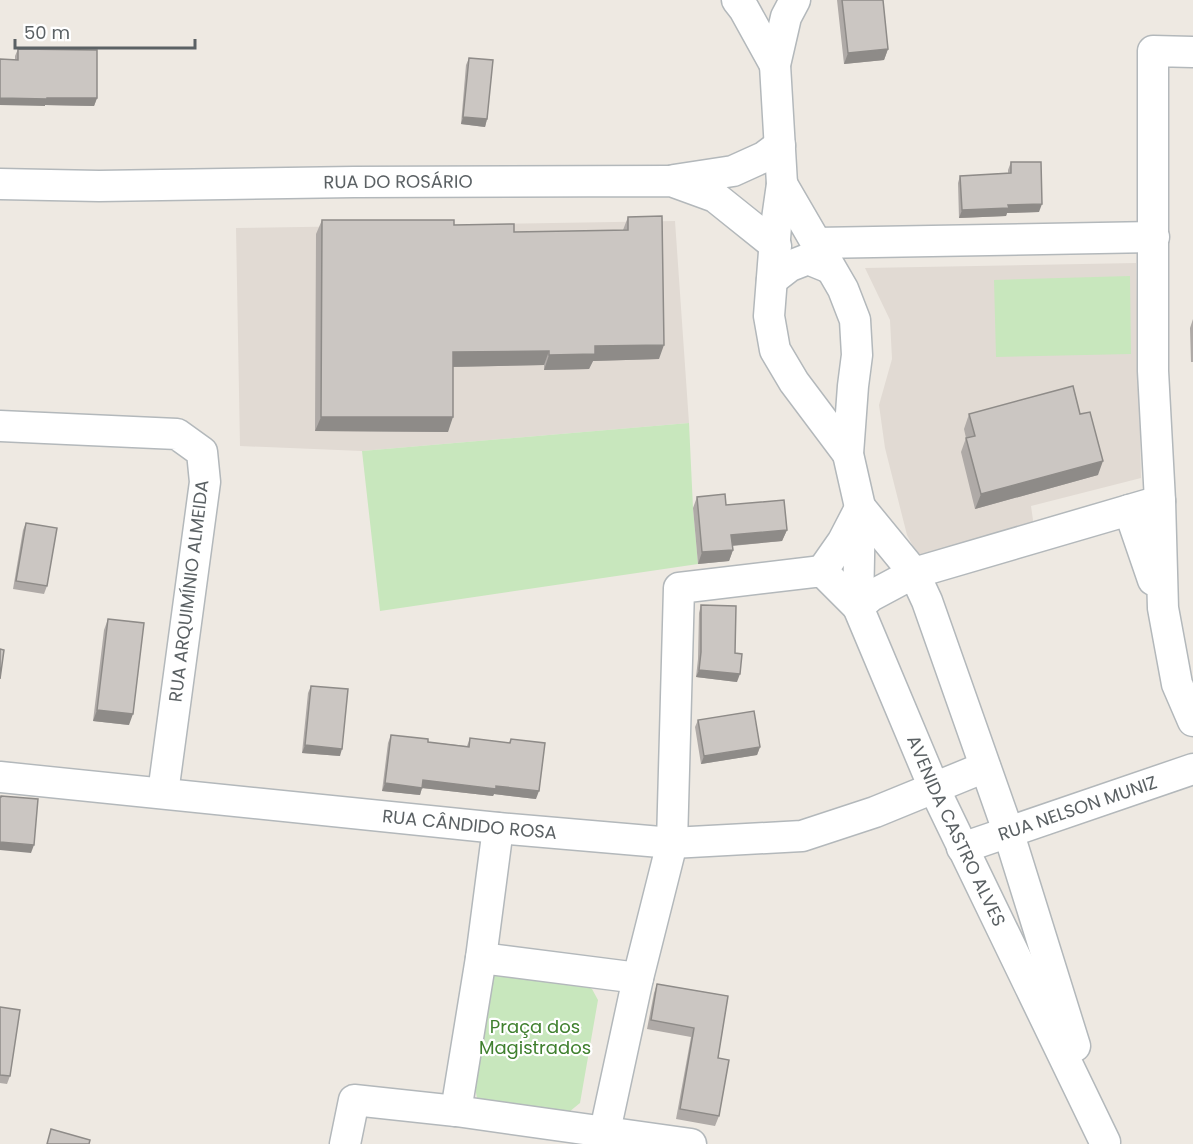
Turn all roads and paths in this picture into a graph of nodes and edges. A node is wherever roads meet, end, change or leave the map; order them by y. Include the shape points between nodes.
1 (795, 0) edge
2 (741, 3) edge
3 (1193, 52) edge
4 (775, 65) junction
5 (780, 145) junction
6 (671, 181) junction
7 (0, 184) edge
8 (782, 184) junction
9 (1154, 237) junction
10 (776, 246) junction
11 (823, 255) junction
12 (772, 280) junction
13 (854, 375) junction
14 (794, 382) junction
15 (0, 426) edge
16 (848, 454) junction
17 (1160, 501) junction
18 (860, 507) junction
19 (1129, 510) junction
20 (822, 572) junction
21 (914, 573) junction
22 (858, 607) junction
23 (1163, 608) junction
24 (1193, 721) edge
25 (985, 767) junction
26 (1193, 768) edge
27 (0, 777) edge
28 (934, 788) junction
29 (163, 793) junction
30 (498, 828) junction
31 (1008, 831) junction
32 (672, 843) junction
33 (962, 848) junction
34 (481, 958) junction
35 (638, 978) junction
36 (456, 1111) junction
37 (605, 1131) junction
38 (1101, 1143) edge
39 (345, 1144) edge
40 (691, 1144) edge

1 - 4 street via 786,17
2 - 4 street
3 - 9 street via 1153,51
4 - 5 street, AVENIDA CASTRO ALVES
5 - 6 street via 734,171
5 - 8 street, AVENIDA CASTRO ALVES
6 - 7 street, RUA DO ROSÁRIO
6 - 10 street, RUA DO ROSÁRIO via 715,197
8 - 10 street, AVENIDA CASTRO ALVES
8 - 11 street, AVENIDA CASTRO ALVES
9 - 11 street
9 - 17 street via 1153,370
10 - 12 street, AVENIDA CASTRO ALVES
11 - 12 street via 790,266
11 - 13 street, AVENIDA CASTRO ALVES via 855,320
12 - 14 street, AVENIDA CASTRO ALVES via 769,316 776,350
13 - 14 street via 832,391
13 - 16 street, AVENIDA CASTRO ALVES
14 - 16 street, AVENIDA CASTRO ALVES
15 - 29 street, RUA ARQUIMÍNIO ALMEIDA via 177,434 202,452 205,482
16 - 18 street, AVENIDA CASTRO ALVES
17 - 19 street
17 - 23 street
18 - 20 street
18 - 21 street, AVENIDA CASTRO ALVES
18 - 22 street, AVENIDA CASTRO ALVES
19 - 21 street
19 - 23 street
20 - 22 street
20 - 32 street via 679,588
21 - 22 street
21 - 25 street, AVENIDA CASTRO ALVES
22 - 28 street, AVENIDA CASTRO ALVES
23 - 24 street via 1177,684
25 - 28 street, RUA CÂNDIDO ROSA
25 - 31 street, AVENIDA CASTRO ALVES
26 - 31 street, RUA NELSON MUNIZ
27 - 29 street, RUA CÂNDIDO ROSA
28 - 32 street, RUA CÂNDIDO ROSA via 802,836
28 - 33 street, AVENIDA CASTRO ALVES
29 - 30 street, RUA CÂNDIDO ROSA
30 - 32 street, RUA CÂNDIDO ROSA
30 - 34 street
31 - 33 street, RUA NELSON MUNIZ
31 - 38 street, AVENIDA CASTRO ALVES
32 - 35 street
33 - 38 street, AVENIDA CASTRO ALVES
34 - 35 street
34 - 36 street
35 - 37 street
36 - 37 street
36 - 39 street via 354,1100
37 - 40 street

